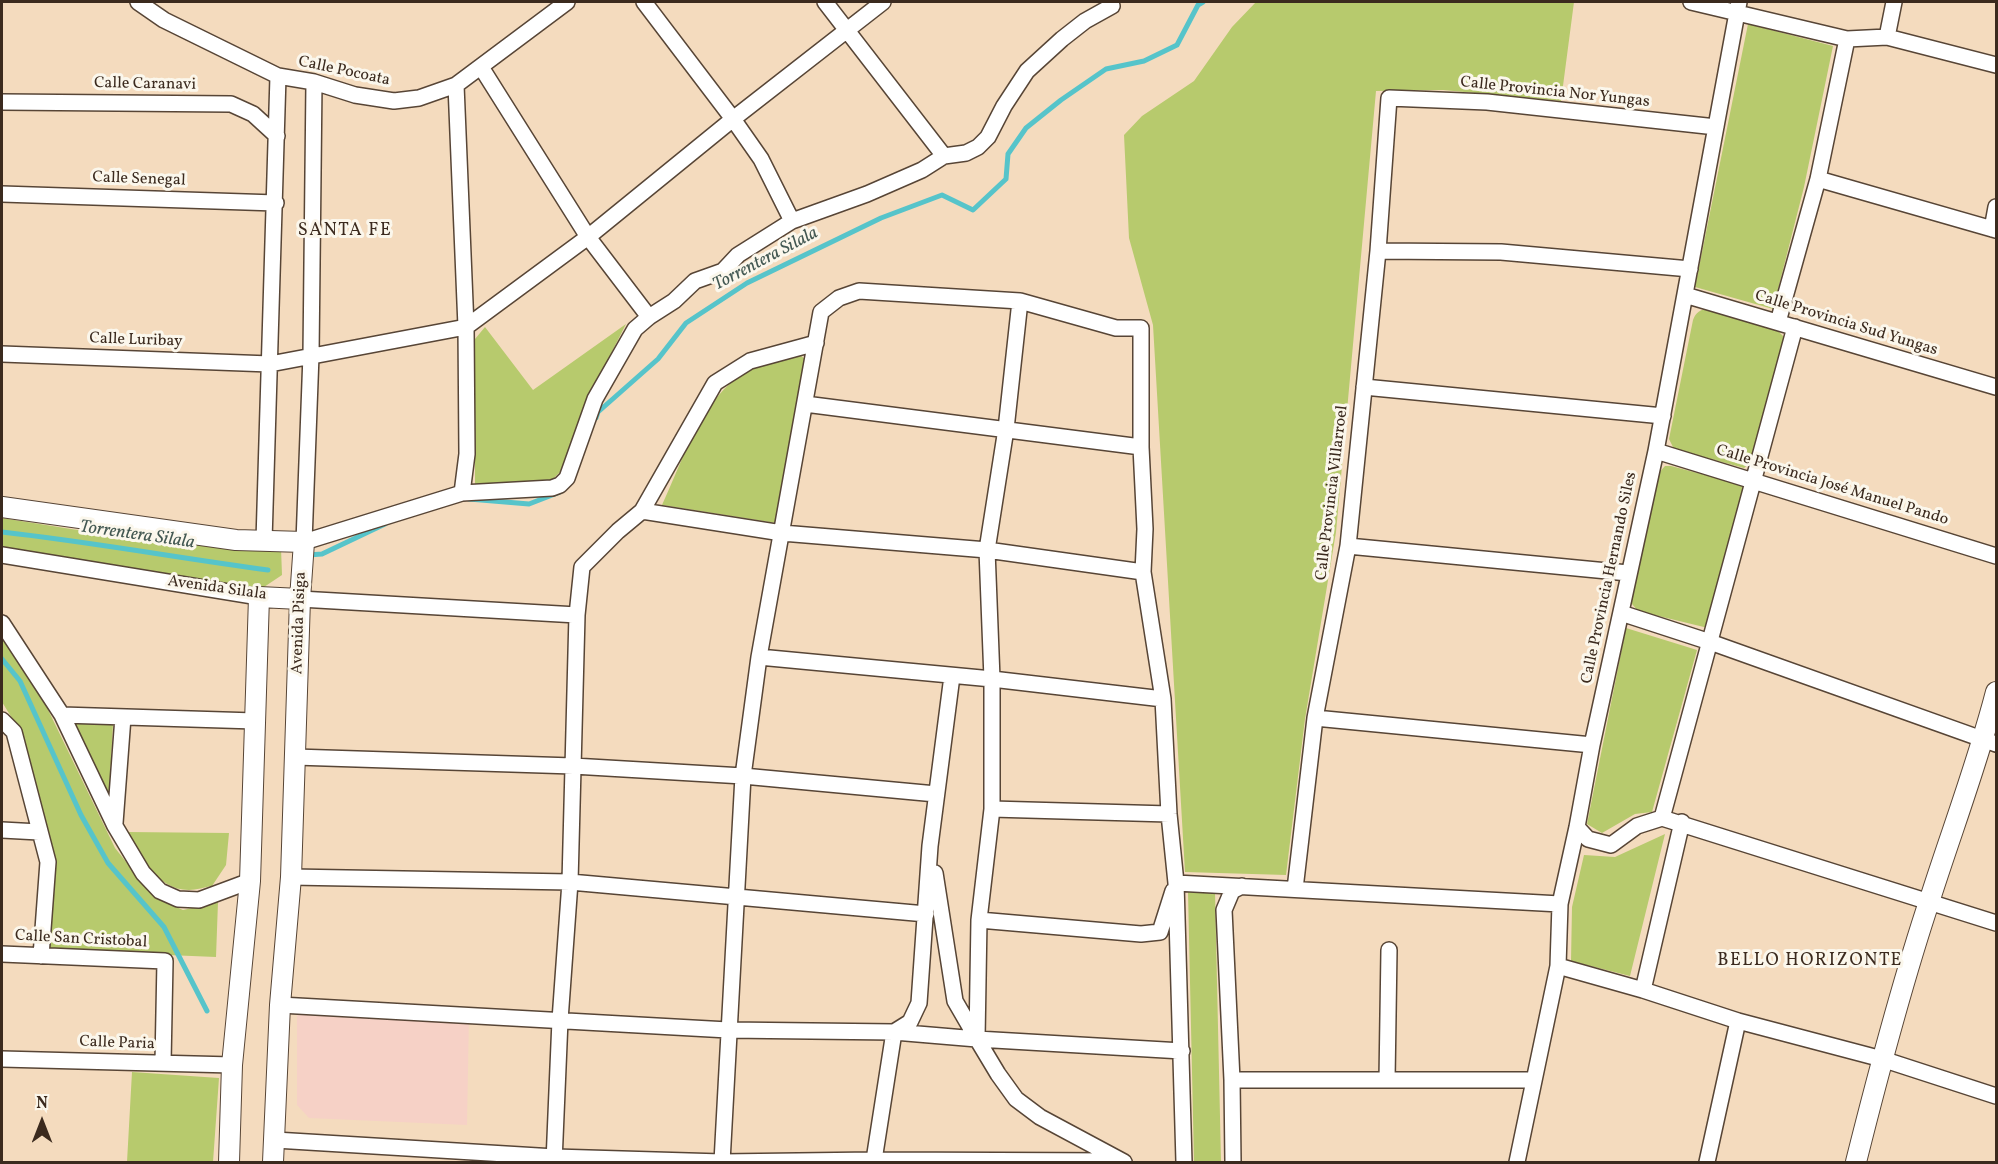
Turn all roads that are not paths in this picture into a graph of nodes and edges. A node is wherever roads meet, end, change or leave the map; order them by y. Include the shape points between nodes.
1 (138, 2) edge
2 (567, 2) edge
3 (644, 2) edge
4 (825, 2) edge
5 (884, 2) edge
6 (1691, 2) edge
7 (1894, 2) edge
8 (1112, 6) dead end
9 (1738, 6) edge
10 (847, 30) junction
11 (1887, 37) junction
12 (1847, 39) junction
13 (1996, 65) edge
14 (481, 67) junction
15 (278, 76) junction
16 (314, 82) junction
17 (456, 85) junction
18 (1389, 98) joint
19 (2, 102) edge
20 (733, 119) junction
21 (1716, 128) junction
22 (277, 136) junction
23 (944, 156) junction
24 (1818, 179) junction
25 (2, 194) edge
26 (276, 203) junction
27 (1996, 207) edge
28 (792, 221) junction
29 (1994, 229) edge
30 (588, 237) junction
31 (1378, 251) junction
32 (1690, 269) junction
33 (1685, 295) junction
34 (1020, 301) junction
35 (650, 317) junction
36 (1778, 322) junction
37 (466, 327) junction
38 (1795, 327) junction
39 (816, 343) junction
40 (2, 354) edge
41 (311, 355) junction
42 (270, 364) junction
43 (1364, 387) junction
44 (1996, 387) edge
45 (805, 404) junction
46 (1663, 416) junction
47 (1006, 429) junction
48 (1141, 447) junction
49 (1656, 451) junction
50 (1753, 480) junction
51 (462, 493) junction
52 (2, 507) edge
53 (642, 511) junction
54 (782, 533) junction
55 (264, 541) junction
56 (304, 542) junction
57 (1348, 546) junction
58 (987, 550) junction
59 (2, 555) edge
60 (1996, 556) edge
61 (1143, 572) junction
62 (1628, 573) junction
63 (259, 597) junction
64 (300, 598) junction
65 (1621, 613) junction
66 (577, 615) junction
67 (2, 623) edge
68 (1710, 642) junction
69 (759, 657) junction
70 (952, 676) junction
71 (992, 679) junction
72 (1996, 692) edge
73 (1163, 699) junction
74 (62, 715) junction
75 (123, 717) junction
76 (1316, 718) junction
77 (2, 720) edge
78 (255, 721) junction
79 (1990, 741) edge
80 (1592, 745) junction
81 (295, 757) junction
82 (573, 766) junction
83 (743, 776) junction
84 (936, 794) junction
85 (992, 808) junction
86 (1169, 814) junction
87 (1662, 818) junction
88 (1682, 822) junction
89 (115, 826) junction
90 (1577, 827) junction
91 (2, 830) edge
92 (39, 832) junction
93 (930, 846) junction
94 (291, 877) junction
95 (250, 881) junction
96 (570, 882) junction
97 (1176, 883) junction
98 (1242, 886) junction
99 (1295, 890) junction
100 (737, 898) junction
101 (1929, 901) junction
102 (1560, 904) junction
103 (926, 914) junction
104 (979, 920) junction
105 (1996, 923) edge
106 (1389, 950) dead end
107 (2, 954) edge
108 (41, 956) junction
109 (1558, 966) junction
110 (1643, 990) junction
111 (280, 1005) junction
112 (560, 1020) junction
113 (1738, 1021) junction
114 (728, 1030) junction
115 (894, 1032) junction
116 (977, 1039) junction
117 (1182, 1051) junction
118 (2, 1059) edge
119 (1882, 1059) junction
120 (163, 1063) junction
121 (232, 1065) junction
122 (1232, 1080) junction
123 (1387, 1080) junction
124 (1534, 1080) junction
125 (1996, 1096) edge
126 (275, 1140) junction
127 (554, 1160) edge
128 (874, 1160) junction
129 (229, 1162) edge
130 (273, 1162) edge
131 (722, 1162) edge
132 (1123, 1162) edge
133 (1184, 1162) edge
134 (1233, 1162) edge
135 (1517, 1162) edge
136 (1707, 1162) edge
137 (1857, 1162) edge

1 - 15 street, Calle Pocoata via 164,20
2 - 14 street, Calle Pocoata
3 - 20 street
4 - 10 street
5 - 10 street
6 - 9 street
7 - 11 street
8 - 23 street via 1077,27 1027,72 978,147
9 - 12 street
9 - 21 street, Calle Provincia Hernando Siles
10 - 20 street
10 - 23 street
11 - 12 street
11 - 13 street
12 - 24 street
14 - 17 street, Calle Pocoata
14 - 30 street
15 - 16 street, Calle Pocoata
15 - 22 street
16 - 17 street, Calle Pocoata via 356,96 394,101 419,98
16 - 41 street, Avenida Pisiga
17 - 37 street
18 - 21 street, Calle Provincia Nor Yungas via 1487,102
18 - 31 street, Calle Provincia Villarroel
19 - 22 street, Calle Caranavi via 231,104 253,114
20 - 28 street via 761,159
20 - 30 street
21 - 32 street, Calle Provincia Hernando Siles
22 - 26 street
23 - 28 street via 867,194
24 - 29 street
24 - 36 street
25 - 26 street, Calle Senegal
26 - 42 street
27 - 29 street
28 - 35 street via 738,255 723,271 695,281
30 - 35 street
30 - 37 street
31 - 32 street via 1501,252
31 - 43 street, Calle Provincia Villarroel
32 - 33 street, Calle Provincia Hernando Siles
33 - 36 street, Calle Provincia Sud Yungas
33 - 46 street, Calle Provincia Hernando Siles
34 - 39 street via 859,291 839,298 821,312
34 - 47 street
34 - 48 street via 1116,328 1141,328
35 - 51 street via 635,329 596,399 567,478 560,485
36 - 38 street, Calle Provincia Sud Yungas
37 - 41 street, Calle Luribay
37 - 51 street via 467,454
38 - 44 street, Calle Provincia Sud Yungas
38 - 50 street
39 - 45 street
39 - 53 street via 750,361 715,382
40 - 42 street, Calle Luribay
41 - 42 street, Calle Luribay
41 - 56 street, Avenida Pisiga
42 - 55 street
43 - 46 street
43 - 57 street, Calle Provincia Villarroel
45 - 47 street
45 - 54 street
46 - 49 street, Calle Provincia Hernando Siles
47 - 48 street
47 - 58 street
48 - 61 street
49 - 50 street, Calle Provincia José Manuel Pando
49 - 62 street, Calle Provincia Hernando Siles
50 - 60 street, Calle Provincia José Manuel Pando
50 - 68 street
51 - 56 street
52 - 55 street
53 - 54 street
53 - 66 street via 582,567
54 - 58 street
54 - 69 street
55 - 56 street
56 - 64 street, Avenida Pisiga
57 - 62 street
57 - 76 street, Calle Provincia Villarroel
58 - 61 street
58 - 71 street
59 - 63 street, Avenida Silala
61 - 73 street
62 - 65 street, Calle Provincia Hernando Siles
63 - 64 street, Avenida Silala
63 - 78 street
64 - 66 street, Avenida Silala
64 - 81 street, Avenida Pisiga
65 - 68 street
65 - 80 street, Calle Provincia Hernando Siles
66 - 82 street
67 - 74 street
68 - 79 street
68 - 87 street
69 - 70 street
69 - 83 street
70 - 71 street
70 - 84 street
71 - 73 street
71 - 85 street
72 - 79 street
73 - 86 street
74 - 75 street
74 - 89 street
75 - 78 street
75 - 89 street
76 - 80 street
76 - 99 street, Calle Provincia Villarroel
77 - 92 street via 14,732
78 - 95 street
79 - 101 street
80 - 90 street, Calle Provincia Hernando Siles
81 - 82 street
81 - 94 street, Avenida Pisiga
82 - 83 street
82 - 96 street
83 - 84 street
83 - 100 street
84 - 93 street
85 - 86 street
85 - 104 street
86 - 97 street
87 - 88 street
87 - 90 street via 1637,826 1611,845 1588,839
88 - 101 street
88 - 110 street
89 - 95 street via 143,873 160,891 178,899 199,900
90 - 102 street, Calle Provincia Hernando Siles
91 - 92 street
92 - 108 street via 48,862
93 - 103 street
93 - 116 street via 956,1001
94 - 96 street
94 - 111 street, Avenida Pisiga
95 - 121 street
96 - 100 street
96 - 112 street
97 - 98 street
97 - 104 street via 1160,932 1141,934
97 - 117 street
98 - 99 street
98 - 122 street via 1232,891 1224,910
99 - 102 street
100 - 103 street
100 - 114 street
101 - 105 street
101 - 119 street
102 - 109 street, Calle Provincia Hernando Siles
103 - 115 street via 919,1003 910,1022
104 - 116 street
106 - 123 street
107 - 108 street, Calle San Cristobal
108 - 120 street, Calle San Cristobal via 165,962
109 - 110 street
109 - 124 street, Calle Provincia Hernando Siles
110 - 113 street
111 - 112 street
111 - 126 street, Avenida Pisiga
112 - 114 street
112 - 127 street
113 - 119 street
113 - 136 street
114 - 115 street
114 - 131 street
115 - 116 street
115 - 128 street
116 - 117 street
116 - 132 street via 1016,1099 1040,1117
117 - 133 street
118 - 120 street, Calle Paria
119 - 125 street
119 - 137 street
120 - 121 street, Calle Paria
121 - 129 street
122 - 123 street
122 - 134 street
123 - 124 street
124 - 135 street, Calle Provincia Hernando Siles
126 - 127 street
126 - 130 street, Avenida Pisiga
127 - 131 street
128 - 131 street
128 - 132 street

